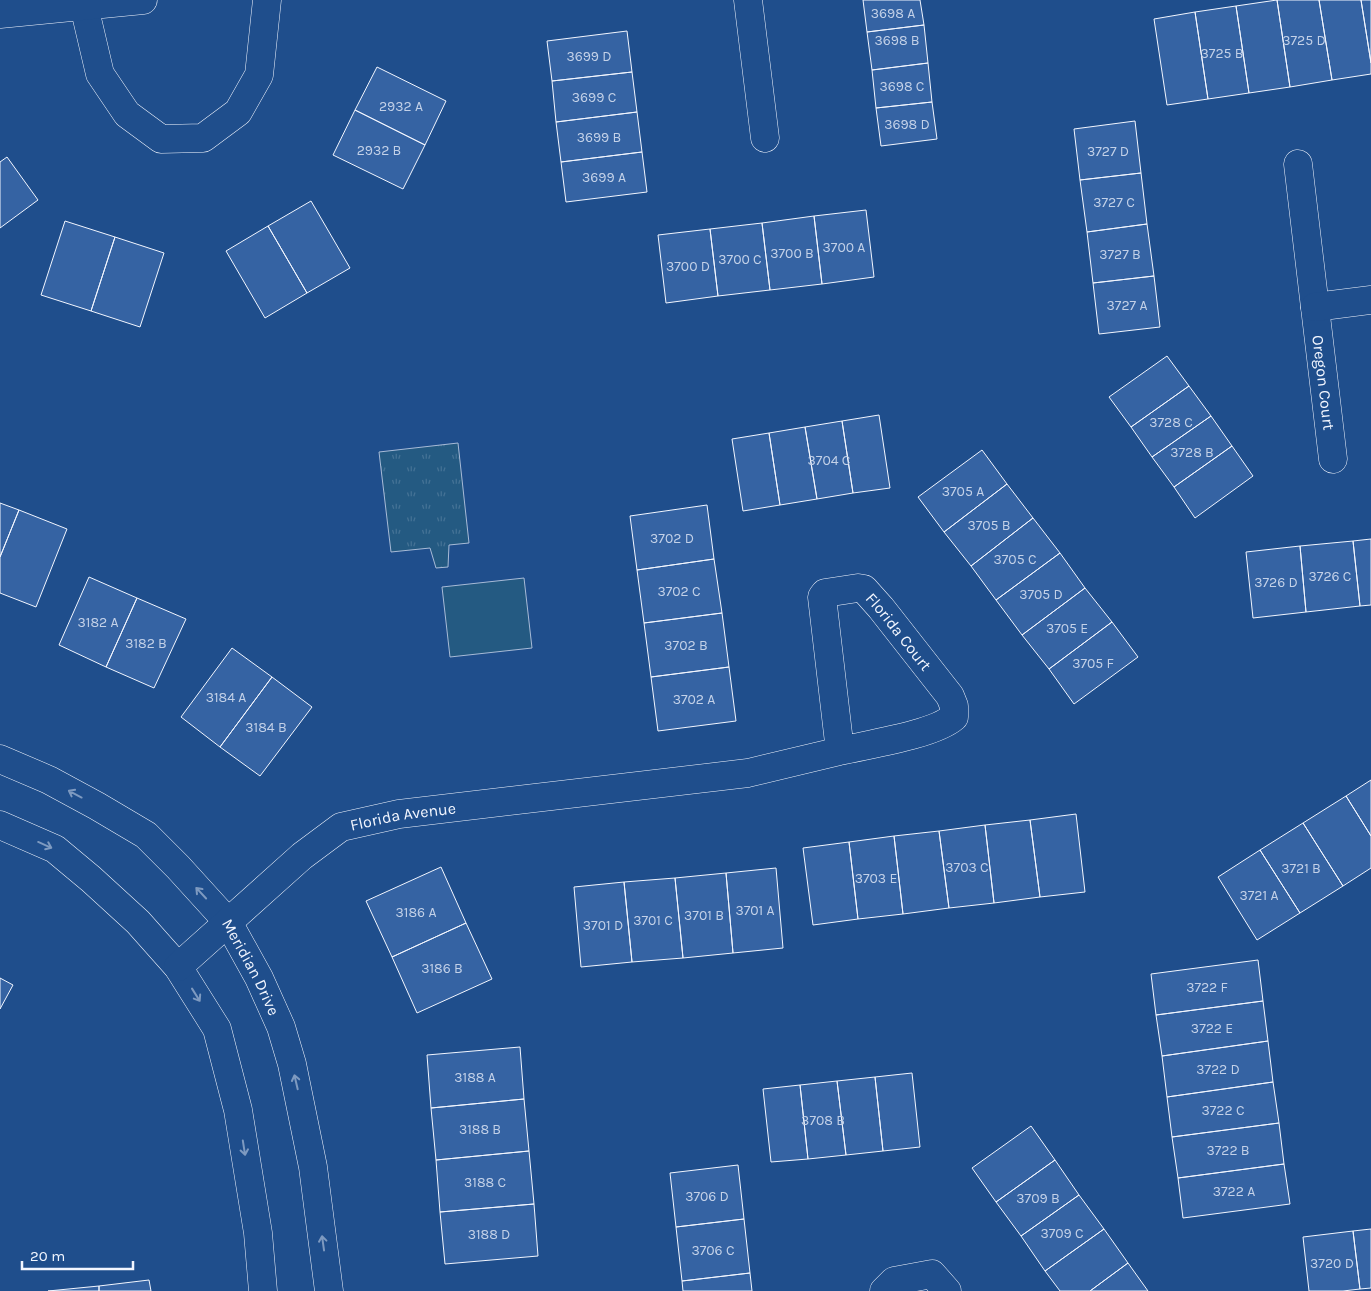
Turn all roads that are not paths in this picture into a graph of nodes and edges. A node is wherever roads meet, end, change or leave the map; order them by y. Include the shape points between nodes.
1 (143, 0) edge
2 (267, 0) edge
3 (748, 0) edge
4 (84, 6) junction
5 (0, 14) edge
6 (765, 138) dead end
7 (1298, 164) dead end
8 (1371, 300) edge
9 (1315, 307) junction
10 (1334, 459) dead end
11 (840, 751) junction
12 (0, 759) edge
13 (648, 785) joint
14 (0, 825) edge
15 (228, 922) junction
16 (178, 966) junction
17 (263, 1291) edge
18 (329, 1291) edge
19 (884, 1291) edge
20 (947, 1291) edge

1 - 4 street
2 - 4 street via 259,75 238,112 203,138 161,139 127,114 100,74
3 - 6 street
4 - 5 street
7 - 9 street, Oregon Court
8 - 9 street
9 - 10 street, Oregon Court
11 - 11 street, Florida Court via 822,597 858,588 864,589 882,608 950,696 954,717 928,730
11 - 13 street, Florida Court via 748,773
15 -> 12 street, Meridian Drive via 146,835 49,780
13 - 15 street, Florida Avenue via 399,814 341,827 302,856
14 -> 16 street via 55,849 138,922
15 - 16 street, Florida Avenue
18 -> 15 street, Meridian Drive via 313,1167 292,1064 281,1027
16 -> 17 street via 217,1029 238,1110 258,1233
19 - 20 street via 894,1281 932,1274

